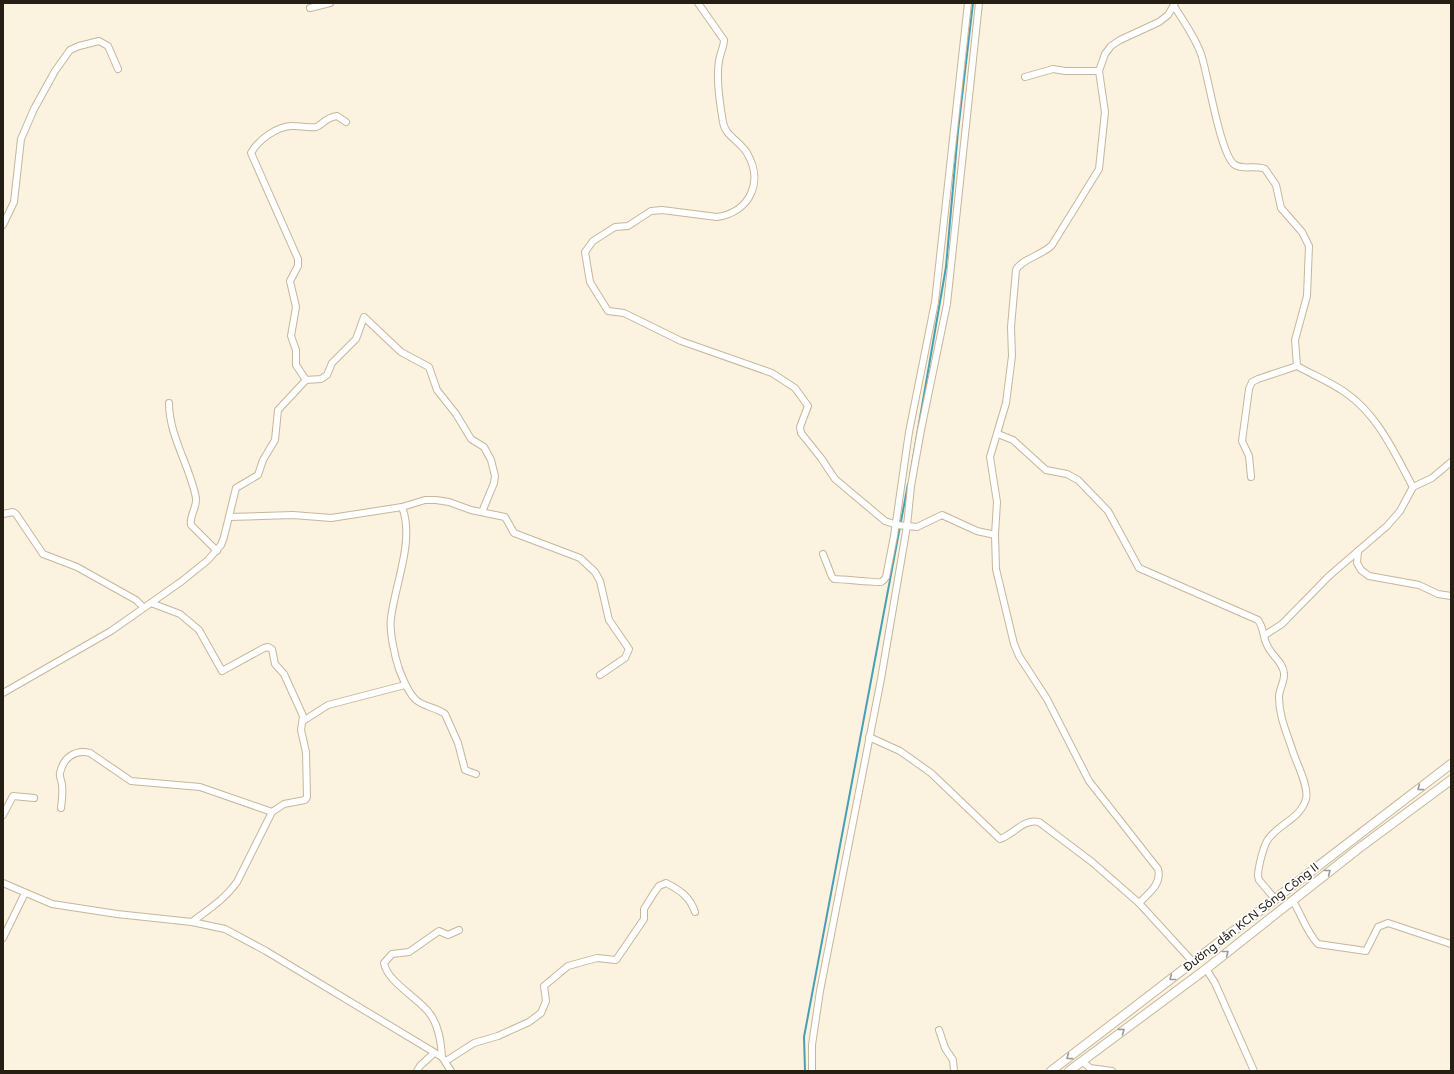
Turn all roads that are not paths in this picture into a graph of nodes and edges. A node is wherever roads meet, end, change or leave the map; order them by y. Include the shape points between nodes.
1 (330, 3) edge
2 (698, 3) edge
3 (968, 3) edge
4 (979, 3) edge
5 (1175, 5) edge
6 (310, 8) dead end
7 (118, 69) dead end
8 (1099, 71) junction
9 (1025, 77) dead end
10 (346, 122) dead end
11 (947, 184) junction
12 (960, 188) junction
13 (3, 225) edge
14 (1297, 366) junction
15 (306, 380) junction
16 (168, 403) dead end
17 (998, 434) junction
18 (1451, 462) edge
19 (1251, 477) dead end
20 (1413, 487) junction
21 (402, 507) junction
22 (482, 512) junction
23 (3, 514) edge
24 (229, 517) junction
25 (901, 525) junction
26 (994, 535) junction
27 (217, 551) junction
28 (1358, 552) junction
29 (823, 554) dead end
30 (1451, 596) edge
31 (151, 602) junction
32 (143, 607) junction
33 (1265, 635) junction
34 (600, 675) dead end
35 (405, 685) junction
36 (3, 692) edge
37 (303, 721) junction
38 (869, 737) junction
39 (1451, 764) edge
40 (476, 774) dead end
41 (1451, 780) edge
42 (34, 798) dead end
43 (62, 808) dead end
44 (272, 812) junction
45 (3, 815) edge
46 (3, 883) edge
47 (25, 893) junction
48 (1275, 899) junction
49 (1293, 901) junction
50 (1139, 903) junction
51 (695, 912) dead end
52 (192, 922) junction
53 (459, 930) dead end
54 (3, 938) edge
55 (1451, 944) edge
56 (1193, 962) junction
57 (1206, 969) junction
58 (939, 1030) dead end
59 (1100, 1034) junction
60 (1106, 1042) junction
61 (434, 1053) junction
62 (444, 1059) junction
63 (1082, 1061) junction
64 (417, 1071) edge
65 (451, 1071) edge
66 (812, 1071) edge
67 (954, 1071) edge
68 (1051, 1071) edge
69 (1069, 1071) edge
70 (1112, 1071) edge
71 (1254, 1071) edge

1 - 6 street
2 - 25 street via 724,40 718,62 723,122 726,132 748,154 754,177 753,188 743,206 727,216 662,210 651,212 628,226 618,225 593,241 585,255 588,278 608,311 624,313 681,341 767,371 795,388 808,406 800,433 821,458 831,475 880,518
3 - 11 street
4 - 12 street
5 - 8 street via 1159,22 1111,46
5 - 14 street via 1201,54 1220,134 1231,160 1238,167 1265,169 1276,185 1281,208 1306,239 1310,252 1308,288 1295,340
7 - 13 street via 108,46 99,41 70,50 44,91 21,139 14,202
8 - 9 street via 1053,69
8 - 17 street via 1105,112 1099,169 1052,245 1016,270 1011,328 1012,356 1005,410
10 - 15 street via 338,116 328,118 315,127 288,126 267,136 251,153 298,259 298,266 290,281 296,307 290,333 296,350 296,365
11 - 12 street
11 - 25 street via 936,302 909,432
12 - 25 street via 947,304
14 - 19 street via 1258,379 1252,382 1249,388 1242,441 1249,456
14 - 20 street via 1346,393 1361,406 1383,434
15 - 22 street via 321,379 327,375 332,363 356,339 365,317 401,352 429,367 437,390 471,439 487,451 494,468 494,483
15 - 24 street via 278,410 274,445 263,460 258,476 236,488
16 - 27 street via 172,426 192,480 196,500 196,508 190,522 199,535
17 - 26 street via 990,457 997,502
17 - 33 street via 1013,440 1046,470 1067,474 1078,480 1108,511 1139,568 1258,620
18 - 20 street via 1432,478
20 - 28 street via 1392,521
21 - 22 street via 425,500 436,500
21 - 24 street via 331,518
21 - 35 street via 406,518 406,540 391,623 395,657
22 - 34 street via 505,517 514,533 580,558 595,572 609,620 629,649 625,658
23 - 32 street via 14,512 46,556 77,566 136,600
24 - 27 street
25 - 26 street via 922,526 942,515 977,531
25 - 29 street via 886,578 882,582 834,579
25 - 38 street
26 - 50 street via 996,570 1019,656 1047,699 1089,781 1158,870 1160,877 1157,884
27 - 31 street via 182,581
28 - 30 street via 1357,563 1369,576 1419,585 1438,594
28 - 33 street via 1329,576 1287,619
31 - 32 street
31 - 37 street via 180,614 199,630 222,671 264,648 272,649 275,664 284,674
32 - 36 street via 109,632
33 - 48 street via 1267,647 1285,674 1279,694 1281,721 1306,793 1299,812 1270,837 1265,846 1258,876
35 - 37 street via 328,704
35 - 40 street via 418,701 444,714 458,743 465,770
37 - 44 street via 301,730 306,752 307,796 302,802 280,806
38 - 50 street via 900,751 931,773 1000,839 1032,820 1039,822 1092,862
38 - 66 street via 820,991 812,1045
39 -> 48 street, Đường dẫn KCN Sông Công II
49 -> 41 street, Đường dẫn KCN Sông Công II
42 - 45 street via 13,796
43 - 44 street via 63,789 60,772 69,756 84,751 131,781 200,786
44 - 52 street via 230,892
46 - 47 street
47 - 52 street via 58,905
47 - 54 street
48 - 56 street, Đường dẫn KCN Sông Công II
49 - 55 street via 1318,944 1366,951 1378,927 1388,923
57 -> 49 street, Đường dẫn KCN Sông Công II
50 - 56 street
51 - 62 street via 692,903 683,893 666,883 659,886 644,909 644,919 616,960 597,958 568,966 544,986 546,1001 542,1013 529,1022 498,1036 474,1043
52 - 61 street via 225,929 266,951
53 - 62 street via 448,935 439,931 409,952 392,954 384,963 394,979 429,1013 439,1036
56 -> 59 street, Đường dẫn KCN Sông Công II
60 -> 57 street, Đường dẫn KCN Sông Công II
57 - 71 street via 1215,983
58 - 67 street via 945,1048 955,1063
59 - 60 street
59 -> 68 street, Đường dẫn KCN Sông Công II
60 - 63 street, Đường dẫn KCN Sông Công II
61 - 62 street
61 - 64 street
62 - 65 street
63 - 69 street, Đường dẫn KCN Sông Công II
63 - 70 street via 1090,1068

